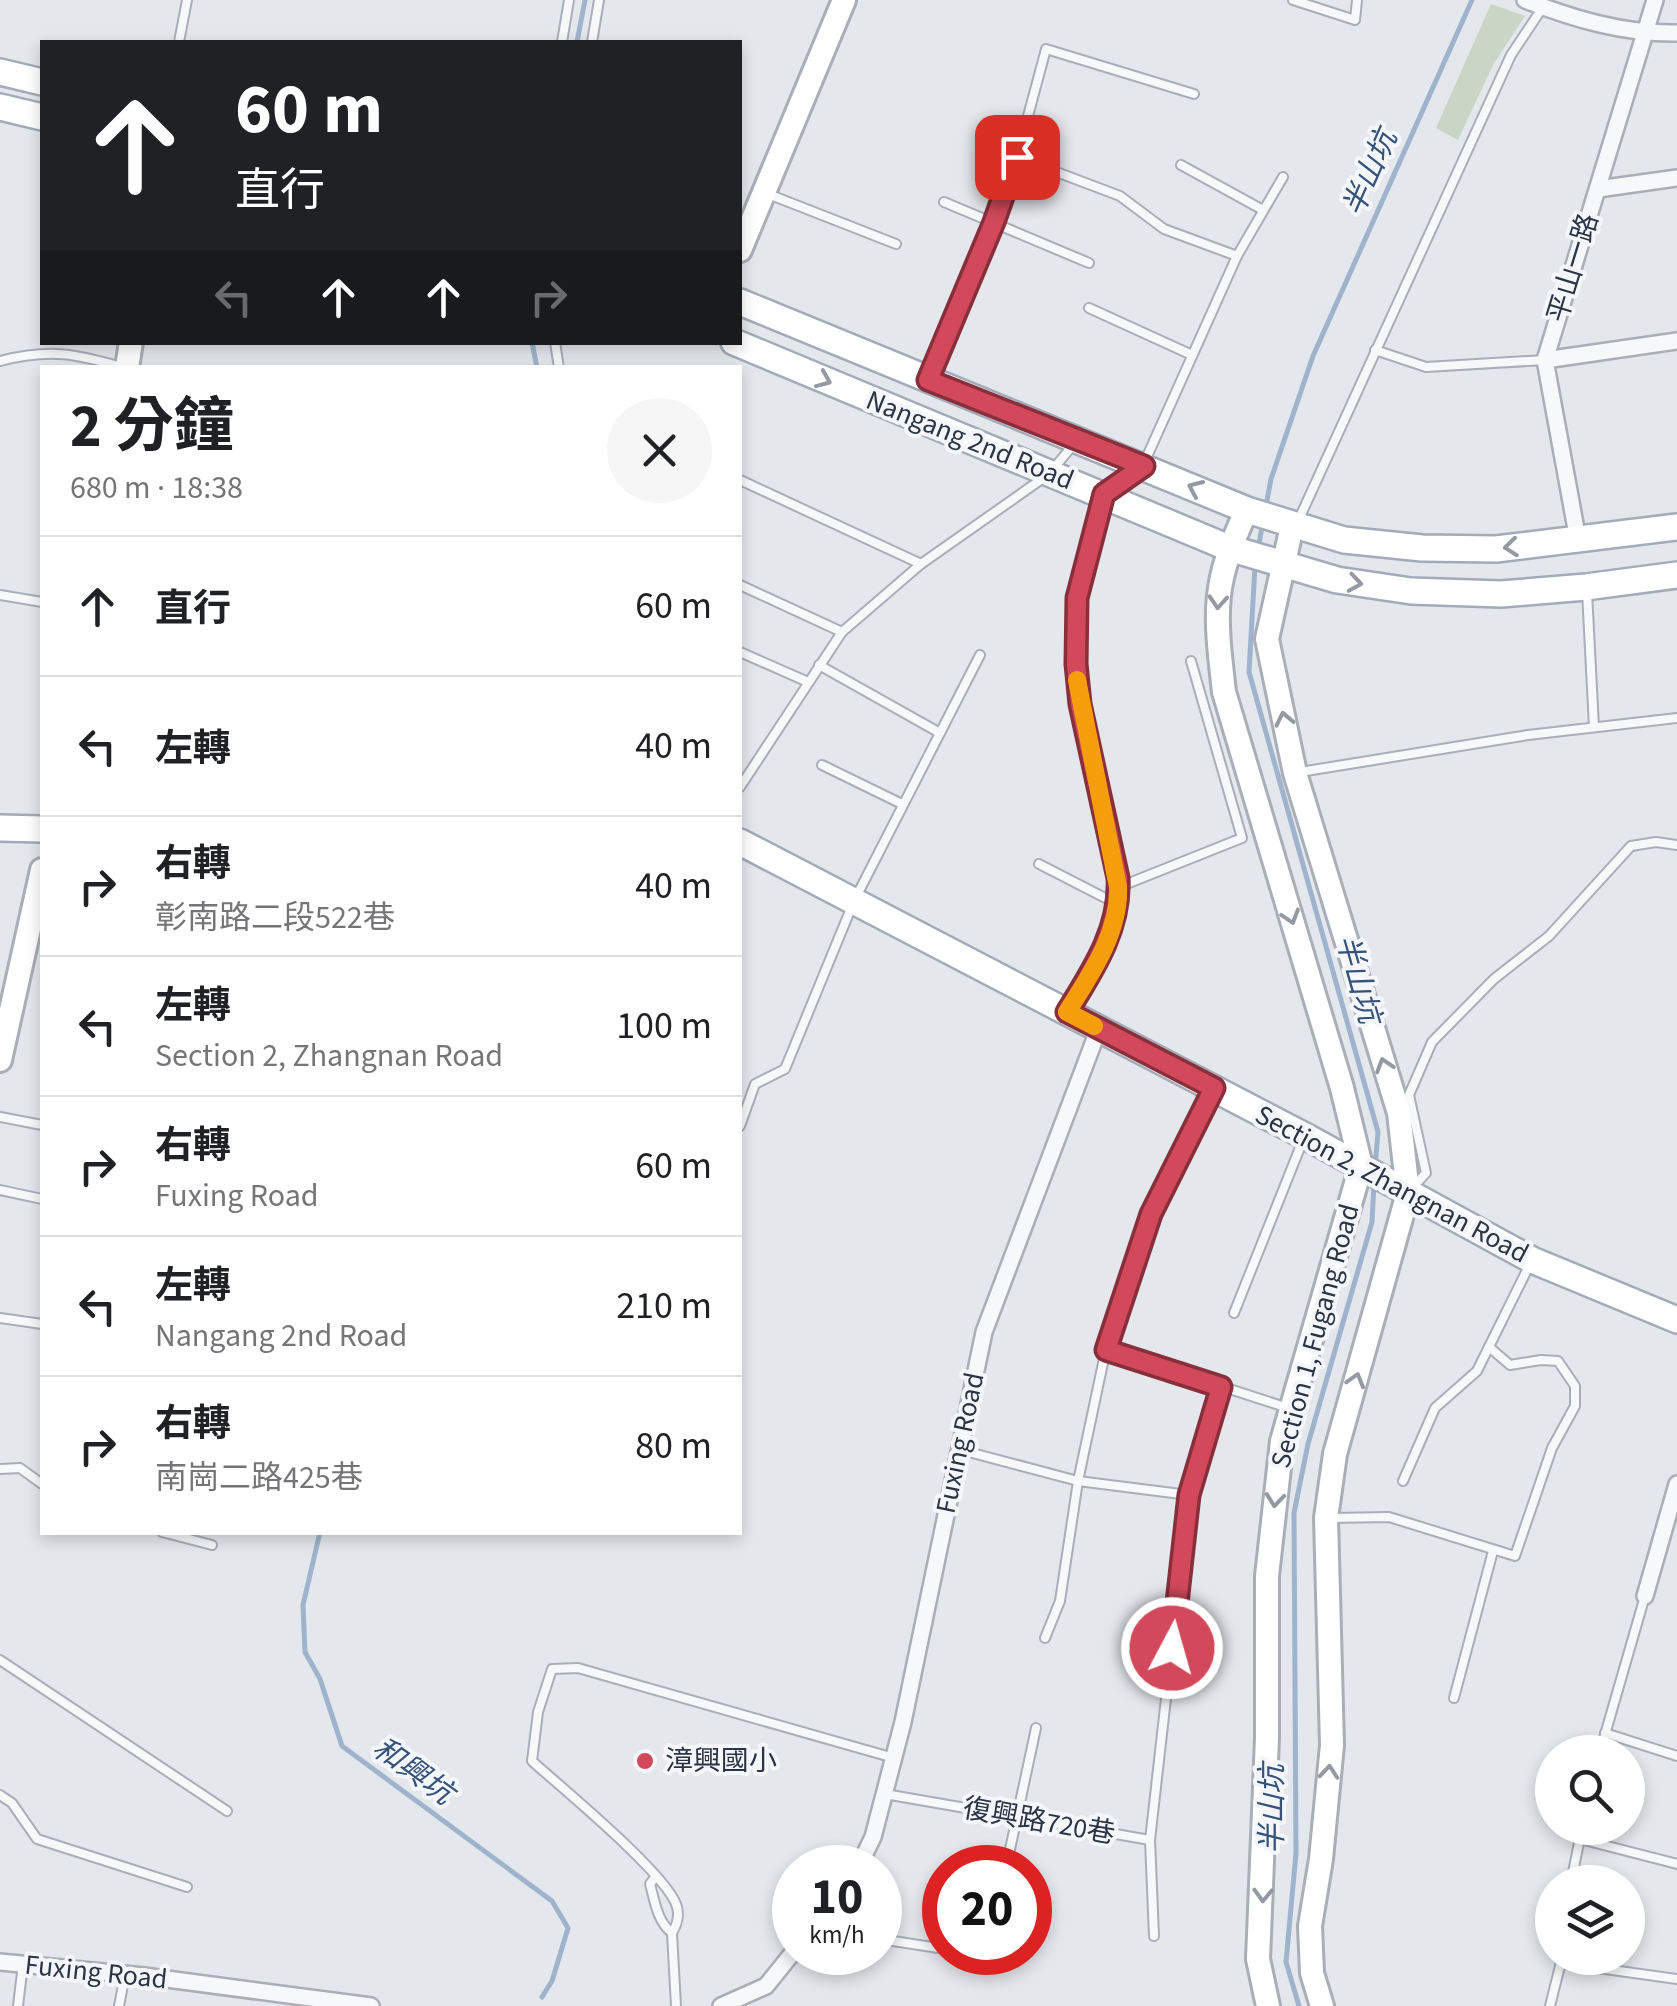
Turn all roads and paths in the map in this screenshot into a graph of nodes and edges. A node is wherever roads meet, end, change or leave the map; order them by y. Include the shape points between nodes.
1 (187, 0) edge
2 (569, 0) edge
3 (599, 0) edge
4 (844, 0) edge
5 (1293, 0) edge
6 (1357, 0) edge
7 (1526, 0) edge
8 (1655, 0) edge
9 (1543, 6) junction
10 (1677, 33) edge
11 (1646, 34) junction
12 (180, 40) edge
13 (562, 40) edge
14 (592, 40) edge
15 (0, 72) edge
16 (40, 82) edge
17 (1194, 94) dead end
18 (0, 107) edge
19 (40, 117) edge
20 (1017, 157) junction
21 (1181, 165) dead end
22 (1283, 178) dead end
23 (1677, 178) edge
24 (1598, 189) junction
25 (764, 193) junction
26 (944, 202) dead end
27 (1263, 210) junction
28 (994, 222) junction
29 (896, 244) dead end
30 (742, 245) edge
31 (1237, 256) junction
32 (1088, 264) dead end
33 (742, 303) edge
34 (1089, 308) dead end
35 (1677, 341) edge
36 (741, 345) edge
37 (1375, 350) junction
38 (1192, 356) junction
39 (1545, 360) junction
40 (0, 361) edge
41 (116, 365) edge
42 (928, 380) junction
43 (1076, 440) junction
44 (1144, 466) junction
45 (1049, 474) junction
46 (742, 481) edge
47 (1104, 494) junction
48 (1247, 510) junction
49 (1292, 526) junction
50 (1677, 526) edge
51 (1578, 540) junction
52 (1229, 548) junction
53 (921, 564) junction
54 (1282, 565) junction
55 (1677, 575) edge
56 (742, 586) edge
57 (1586, 587) junction
58 (0, 596) edge
59 (40, 602) edge
60 (842, 632) junction
61 (742, 653) edge
62 (980, 655) dead end
63 (1191, 662) dead end
64 (819, 665) junction
65 (808, 682) junction
66 (1677, 718) edge
67 (1594, 727) junction
68 (940, 733) junction
69 (822, 765) dead end
70 (1295, 773) junction
71 (742, 784) edge
72 (902, 804) junction
73 (0, 828) edge
74 (40, 830) edge
75 (742, 843) edge
76 (1677, 845) edge
77 (1039, 864) dead end
78 (40, 877) edge
79 (1118, 887) junction
80 (854, 901) junction
81 (1119, 905) junction
82 (7, 986) edge
83 (1067, 1012) junction
84 (1099, 1028) junction
85 (0, 1060) edge
86 (1214, 1088) junction
87 (0, 1118) edge
88 (742, 1120) edge
89 (40, 1125) edge
90 (1305, 1136) junction
91 (1383, 1179) junction
92 (0, 1190) edge
93 (40, 1199) edge
94 (1532, 1260) junction
95 (1234, 1313) dead end
96 (0, 1318) edge
97 (1677, 1320) edge
98 (40, 1324) edge
99 (1489, 1347) junction
100 (1106, 1350) junction
101 (1221, 1387) junction
102 (1292, 1410) junction
103 (958, 1448) junction
104 (0, 1469) edge
105 (1078, 1480) junction
106 (1403, 1481) dead end
107 (40, 1483) edge
108 (1677, 1484) edge
109 (1189, 1495) junction
110 (1672, 1513) edge
111 (1326, 1518) junction
112 (173, 1535) edge
113 (212, 1546) dead end
114 (1494, 1551) junction
115 (1644, 1596) joint
116 (1045, 1638) dead end
117 (0, 1660) edge
118 (1454, 1698) dead end
119 (1036, 1728) dead end
120 (1604, 1732) junction
121 (1603, 1735) edge
122 (1677, 1756) edge
123 (894, 1758) junction
124 (885, 1794) junction
125 (0, 1796) edge
126 (226, 1811) dead end
127 (1017, 1817) junction
128 (1150, 1840) junction
129 (869, 1845) edge
130 (1011, 1845) edge
131 (1606, 1845) edge
132 (1677, 1864) edge
133 (656, 1876) junction
134 (187, 1887) dead end
135 (672, 1933) junction
136 (1154, 1936) dead end
137 (0, 1962) edge
138 (23, 1964) junction
139 (1645, 1974) edge
140 (125, 1975) junction
141 (775, 1975) edge
142 (1558, 1975) edge
143 (1677, 1979) edge
144 (243, 1998) edge
145 (18, 2006) edge
146 (119, 2006) edge
147 (371, 2006) edge
148 (676, 2006) edge
149 (721, 2006) edge
150 (1268, 2006) edge
151 (1322, 2006) edge
152 (1550, 2006) edge

1 - 12 lane
2 - 13 lane
3 - 14 lane
4 - 25 street
5 - 6 lane via 1355,20
7 - 9 street
8 - 11 street, 平山一路
9 - 11 street
9 - 37 lane via 1511,56
10 - 11 street
11 - 24 street, 平山一路
15 - 16 main road
17 - 20 lane via 1046,49
18 - 19 main road
20 - 28 lane
20 - 31 lane via 1120,196 1164,229
21 - 27 lane
22 - 27 lane
23 - 24 street
24 - 39 street, 平山一路
25 - 29 lane
25 - 30 street
26 - 28 lane
27 - 31 lane
28 - 32 lane
28 - 42 lane
31 - 38 lane
33 - 42 main road, Nangang 2nd Road
34 - 38 lane
35 - 39 street
36 -> 45 main road, Nangang 2nd Road
37 - 39 lane via 1426,366
37 - 49 lane
38 - 44 lane
39 - 51 street, 平山一路
40 - 41 lane via 71,352
42 - 43 main road, Nangang 2nd Road
43 - 44 main road, Nangang 2nd Road
43 - 45 lane
44 - 47 street
48 -> 44 main road, Nangang 2nd Road
45 - 47 main road, Nangang 2nd Road
45 - 53 lane
46 - 53 lane
47 - 52 main road, Nangang 2nd Road
47 - 79 street via 1077,598 1076,664
48 - 49 main road, Nangang 2nd Road
48 - 52 street, Section 1, Fugang Road
51 -> 49 main road, Nangang 2nd Road via 1422,548 1344,540
49 - 54 street, Section 1, Fugang Road
50 - 51 main road, Nangang 2nd Road
52 - 54 main road, Nangang 2nd Road
52 -> 91 street, Section 1, Fugang Road via 1216,624 1224,692 1342,1088
53 - 60 lane
54 -> 57 main road, Nangang 2nd Road via 1410,591 1501,594
70 -> 54 street, Section 1, Fugang Road via 1267,639
55 - 57 main road, Nangang 2nd Road
56 - 60 lane
57 - 67 lane
58 - 59 lane
60 - 64 lane
61 - 65 lane
62 - 68 lane
63 - 79 lane via 1242,838
64 - 65 lane
64 - 68 lane
65 - 71 lane
66 - 67 lane
67 - 70 lane
68 - 72 lane
69 - 72 lane
91 -> 70 street, Section 1, Fugang Road via 1399,1113
72 - 80 lane
73 - 74 main road
75 - 80 main road, Section 2, Zhangnan Road
76 - 91 lane via 1632,846 1549,936 1494,979 1432,1042 1409,1095 1426,1173
77 - 81 lane
78 - 82 street
79 - 81 street
80 - 83 main road, Section 2, Zhangnan Road
80 - 88 lane via 785,1069 755,1084
81 - 83 street via 1110,935
82 - 85 street
83 - 84 main road, Section 2, Zhangnan Road
84 - 86 main road, Section 2, Zhangnan Road
84 - 103 street, Fuxing Road via 984,1332
86 - 90 main road, Section 2, Zhangnan Road
86 - 100 lane via 1151,1214
87 - 89 lane
90 - 91 main road, Section 2, Zhangnan Road
90 - 95 lane
91 - 94 main road, Section 2, Zhangnan Road
91 - 102 street, Section 1, Fugang Road
111 -> 91 street, Section 1, Fugang Road
92 - 93 lane
94 - 97 main road, Section 2, Zhangnan Road
94 - 99 lane
96 - 98 lane
99 - 106 lane via 1477,1371 1435,1408
99 - 114 lane via 1510,1365 1558,1361 1575,1386 1576,1406 1552,1448 1515,1556
100 - 101 lane
100 - 105 lane
101 - 102 lane
101 - 109 lane, 復興路720巷
102 -> 150 street, Section 1, Fugang Road via 1282,1441 1266,1576 1258,1959
103 - 105 lane
103 - 123 street, Fuxing Road
104 - 107 lane via 20,1468
105 - 109 lane
105 - 116 lane via 1060,1601
108 - 110 street
109 - 128 lane, 復興路720巷
110 - 115 street
111 - 114 lane via 1389,1518
151 -> 111 street, Section 1, Fugang Road via 1310,1926 1332,1745
112 - 113 lane
114 - 118 lane
115 - 120 lane
117 - 126 lane
119 - 127 lane
120 - 121 lane
120 - 122 lane
123 - 124 street, Fuxing Road
123 - 133 lane via 578,1668 552,1668 532,1761
124 - 127 lane, 復興路720巷
124 - 129 street, Fuxing Road
125 - 134 lane via 37,1840
127 - 128 lane, 復興路720巷
127 - 130 lane
128 - 136 lane
131 - 132 lane
133 - 135 lane via 676,1904
133 - 135 lane via 650,1884 654,1900
135 - 148 lane
137 - 138 street, Fuxing Road
138 - 140 street, Fuxing Road
138 - 145 lane
139 - 143 lane
140 - 144 street, Fuxing Road
140 - 146 lane
141 - 149 street via 766,1986
142 - 152 lane
144 - 147 street, Fuxing Road

